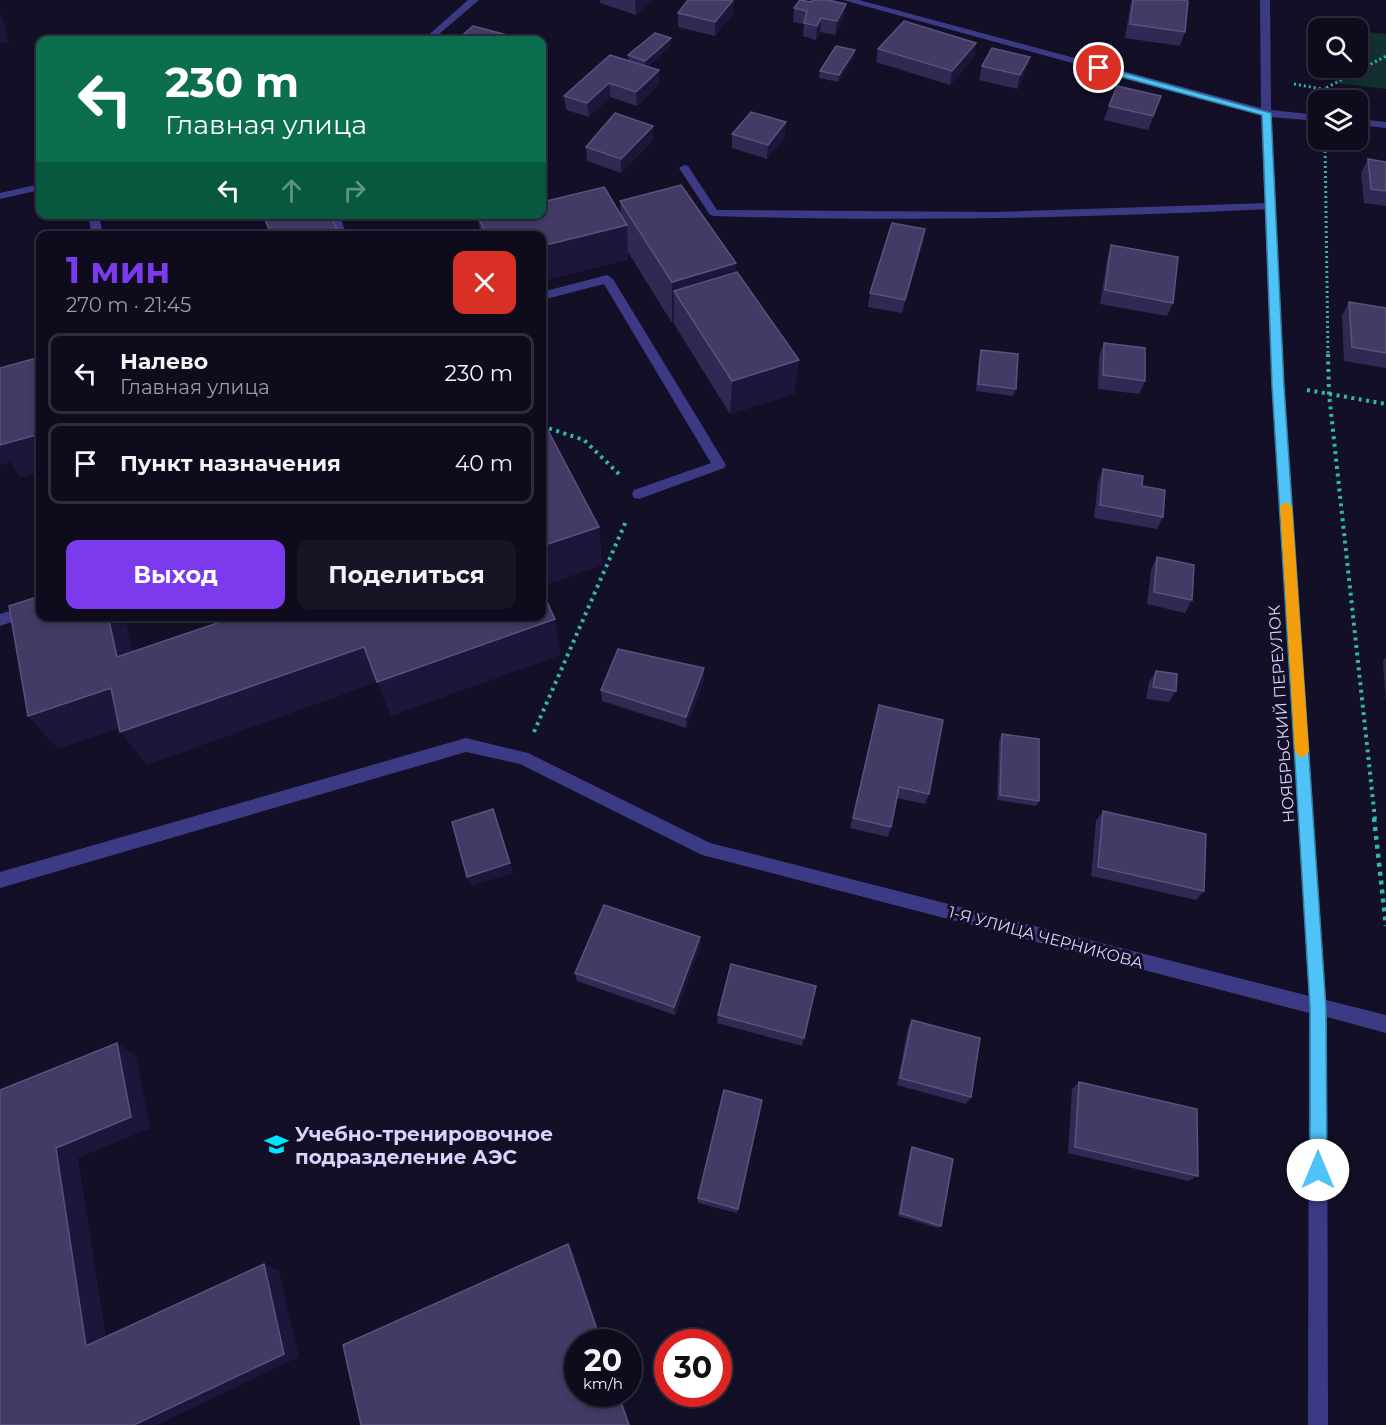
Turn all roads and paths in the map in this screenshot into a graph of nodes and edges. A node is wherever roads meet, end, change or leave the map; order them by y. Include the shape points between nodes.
1 (474, 0) edge
2 (848, 0) edge
3 (1265, 0) edge
4 (432, 36) edge
5 (1386, 56) edge
6 (1266, 80) junction
7 (1324, 89) junction
8 (1332, 90) edge
9 (1266, 113) junction
10 (1308, 117) edge
11 (1368, 123) edge
12 (1386, 125) edge
13 (1325, 150) edge
14 (684, 168) dead end
15 (36, 188) edge
16 (0, 196) edge
17 (1270, 206) junction
18 (546, 295) edge
19 (1278, 386) junction
20 (1329, 394) junction
21 (1386, 404) edge
22 (546, 427) edge
23 (639, 494) junction
24 (36, 609) edge
25 (0, 620) edge
26 (523, 758) junction
27 (0, 871) edge
28 (0, 880) edge
29 (1386, 926) edge
30 (1318, 1008) junction
31 (1386, 1024) edge
32 (1318, 1425) edge

1 - 4 street
2 - 9 street
3 - 6 street, НОЯБРЬСКИЙ ПЕРЕУЛОК
5 - 7 path
6 - 7 path
6 - 9 street, НОЯБРЬСКИЙ ПЕРЕУЛОК
7 - 8 path
9 - 10 street
9 - 17 street, НОЯБРЬСКИЙ ПЕРЕУЛОК
11 - 12 street
13 - 20 path
14 - 17 street via 714,213 951,218
15 - 16 street
17 - 19 street, НОЯБРЬСКИЙ ПЕРЕУЛОК
18 - 23 street via 607,279 719,465
19 - 20 path
19 - 30 street, НОЯБРЬСКИЙ ПЕРЕУЛОК
20 - 21 path
20 - 29 path
22 - 23 path via 584,440
23 - 26 path
24 - 25 street
26 - 28 street, 1-Я УЛИЦА ЧЕРНИКОВА via 466,745
26 - 30 street, 1-Я УЛИЦА ЧЕРНИКОВА via 706,849
27 - 28 street
30 - 31 street, 1-Я УЛИЦА ЧЕРНИКОВА
30 - 32 street, НОЯБРЬСКИЙ ПЕРЕУЛОК

